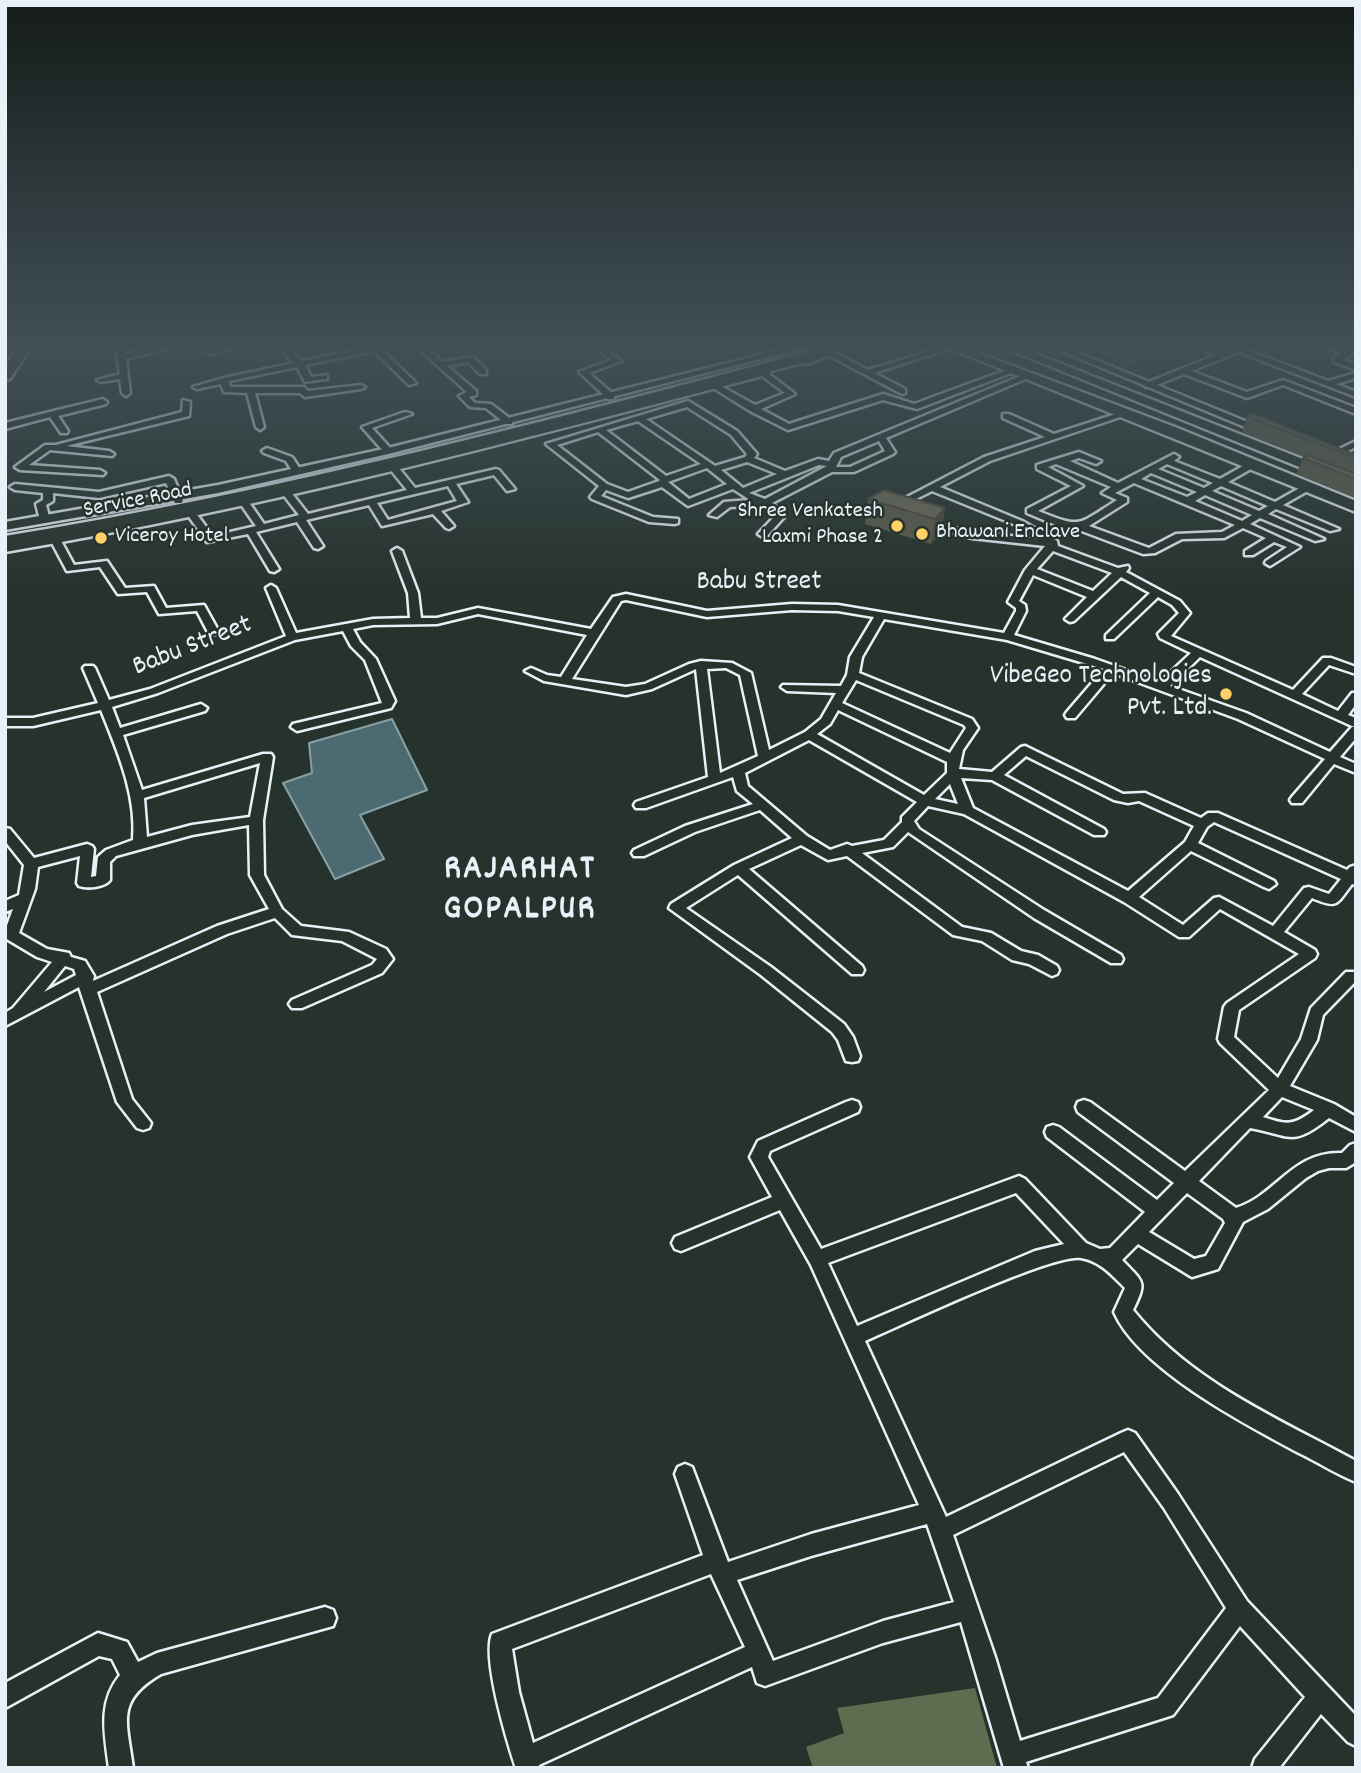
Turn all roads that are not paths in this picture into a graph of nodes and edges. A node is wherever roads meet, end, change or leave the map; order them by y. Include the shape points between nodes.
1 (116, 431) edge
2 (154, 431) dead end
3 (369, 431) edge
4 (477, 431) edge
5 (485, 431) edge
6 (524, 431) edge
7 (535, 431) edge
8 (593, 431) edge
9 (601, 431) edge
10 (658, 431) edge
11 (730, 431) edge
12 (896, 431) edge
13 (1038, 431) edge
14 (1079, 431) edge
15 (1172, 431) edge
16 (1188, 431) edge
17 (1236, 431) edge
18 (1238, 431) edge
19 (1263, 431) edge
20 (1276, 436) edge
21 (881, 437) junction
22 (1056, 439) junction
23 (1356, 444) edge
24 (48, 447) junction
25 (80, 451) junction
26 (267, 451) dead end
27 (109, 454) dead end
28 (1328, 457) junction
29 (748, 459) junction
30 (1313, 459) junction
31 (1062, 461) junction
32 (1096, 461) dead end
33 (1259, 461) junction
34 (9, 463) dead end
35 (396, 463) junction
36 (1346, 464) edge
37 (24, 465) junction
38 (326, 467) junction
39 (711, 467) junction
40 (831, 467) junction
41 (1150, 469) junction
42 (81, 471) junction
43 (297, 472) junction
44 (100, 473) dead end
45 (785, 474) junction
46 (1133, 479) junction
47 (664, 481) junction
48 (450, 483) junction
49 (1220, 484) junction
50 (1356, 485) edge
51 (604, 486) junction
52 (932, 487) junction
53 (1118, 487) junction
54 (1308, 487) junction
55 (10, 488) edge
56 (510, 489) dead end
57 (738, 489) junction
58 (48, 490) junction
59 (412, 491) junction
60 (1203, 491) junction
61 (288, 493) junction
62 (99, 495) junction
63 (1356, 496) edge
64 (177, 498) junction
65 (1188, 501) junction
66 (371, 502) junction
67 (766, 502) junction
68 (245, 503) junction
69 (688, 503) junction
70 (1275, 506) junction
71 (1356, 507) edge
72 (104, 510) junction
73 (435, 510) junction
74 (192, 514) junction
75 (1257, 514) junction
76 (714, 515) dead end
77 (302, 517) junction
78 (904, 518) edge
79 (45, 520) junction
80 (652, 520) junction
81 (675, 521) dead end
82 (1014, 521) junction
83 (916, 523) edge
84 (1242, 524) junction
85 (449, 526) dead end
86 (261, 527) junction
87 (1081, 527) junction
88 (5, 528) edge
89 (1334, 529) dead end
90 (250, 530) junction
91 (763, 534) dead end
92 (1274, 537) junction
93 (55, 539) junction
94 (996, 539) junction
95 (1320, 539) dead end
96 (5, 541) edge
97 (1052, 545) junction
98 (318, 547) dead end
99 (5, 548) edge
100 (397, 551) dead end
101 (1249, 553) dead end
102 (1269, 563) dead end
103 (274, 569) dead end
104 (1030, 570) junction
105 (1123, 570) junction
106 (271, 589) dead end
107 (1157, 592) junction
108 (1095, 596) junction
109 (879, 618) junction
110 (1070, 619) dead end
111 (416, 621) junction
112 (346, 627) junction
113 (213, 632) dead end
114 (594, 633) junction
115 (292, 637) junction
116 (1008, 637) junction
117 (1110, 637) dead end
118 (1198, 653) junction
119 (701, 664) junction
120 (89, 668) dead end
121 (1111, 668) junction
122 (531, 671) dead end
123 (1356, 671) edge
124 (853, 675) junction
125 (564, 682) junction
126 (1163, 686) junction
127 (787, 687) dead end
128 (844, 690) junction
129 (1295, 695) junction
130 (1356, 696) edge
131 (105, 705) junction
132 (837, 705) junction
133 (201, 708) dead end
134 (1071, 715) dead end
135 (1341, 715) junction
136 (5, 722) edge
137 (1356, 723) edge
138 (297, 727) dead end
139 (1356, 730) edge
140 (115, 733) junction
141 (809, 735) junction
142 (1331, 757) junction
143 (765, 758) junction
144 (953, 766) junction
145 (1356, 769) edge
146 (738, 771) junction
147 (995, 776) junction
148 (714, 777) junction
149 (137, 796) junction
150 (1297, 800) dead end
151 (925, 801) junction
152 (641, 805) dead end
153 (763, 805) junction
154 (968, 811) junction
155 (256, 820) junction
156 (1202, 824) junction
157 (907, 825) junction
158 (5, 832) edge
159 (1099, 832) dead end
160 (802, 839) junction
161 (140, 843) junction
162 (1190, 845) junction
163 (847, 849) junction
164 (639, 853) dead end
165 (31, 864) junction
166 (739, 868) junction
167 (1354, 875) edge
168 (1269, 884) dead end
169 (25, 898) junction
170 (1129, 898) junction
171 (5, 906) edge
172 (277, 912) junction
173 (1274, 934) junction
174 (8, 938) edge
175 (64, 957) junction
176 (1116, 959) dead end
177 (857, 970) dead end
178 (1052, 970) dead end
179 (1351, 976) dead end
180 (88, 983) junction
181 (297, 1004) dead end
182 (11, 1017) edge
183 (852, 1056) dead end
184 (1279, 1089) junction
185 (852, 1107) dead end
186 (1084, 1107) dead end
187 (1328, 1110) junction
188 (1246, 1121) junction
189 (143, 1123) dead end
190 (1356, 1125) edge
191 (1053, 1132) dead end
192 (1356, 1150) edge
193 (1184, 1183) junction
194 (782, 1201) junction
195 (1156, 1210) junction
196 (1233, 1217) junction
197 (1135, 1233) junction
198 (681, 1243) dead end
199 (1080, 1249) junction
200 (1107, 1258) junction
201 (817, 1259) junction
202 (853, 1337) junction
203 (1356, 1472) edge
204 (685, 1474) dead end
205 (937, 1521) junction
206 (720, 1567) junction
207 (1239, 1609) junction
208 (966, 1610) junction
209 (325, 1618) dead end
210 (759, 1652) junction
211 (134, 1676) junction
212 (5, 1696) edge
213 (1320, 1697) junction
214 (1356, 1734) edge
215 (1014, 1761) edge
216 (526, 1763) edge
217 (121, 1768) edge
218 (1264, 1768) edge

1 - 24 street
2 - 25 street
3 - 35 street
4 - 38 main road
5 - 35 street, Service Road
6 - 35 main road
7 - 35 street, Service Road
8 - 51 street via 550,443
9 - 47 street
10 - 39 street
11 - 29 street via 752,454
12 - 21 street
13 - 22 street
14 - 22 street
15 - 33 main road
16 - 33 main road
17 - 30 main road
18 - 30 main road
19 - 20 street
21 - 40 street via 837,455
21 - 40 street via 890,452 851,470
22 - 52 street via 1047,437 1024,445
23 - 28 street
24 - 25 street
24 - 37 street
25 - 27 street
26 - 43 street via 289,459
28 - 30 street
28 - 36 street
29 - 39 street
29 - 45 street
30 - 50 main road
31 - 32 street via 1079,454
31 - 53 street
31 - 87 street via 1040,467 1078,486 1030,511 1066,526
33 - 49 street
33 - 54 main road
33 - 63 main road
34 - 37 street
35 - 38 street, Service Road
35 - 59 street
35 - 61 street, Service Road
35 - 96 main road via 168,513
37 - 42 street via 20,467
38 - 43 street, Service Road
38 - 64 main road
39 - 47 street
39 - 57 street
40 - 45 street via 818,461
40 - 67 street
41 - 46 street
41 - 49 street via 1170,459
41 - 60 street
42 - 44 street
42 - 55 street
43 - 64 street, Service Road
45 - 57 street
46 - 53 street
46 - 65 street
47 - 51 street via 628,495
47 - 69 street
48 - 56 street via 496,472
48 - 59 street
48 - 73 street via 463,502
49 - 60 street
49 - 70 street
51 - 80 street via 595,497
52 - 78 street via 885,511
52 - 82 street
53 - 87 street via 1107,493 1124,500
54 - 70 street
54 - 71 main road
55 - 58 street
57 - 67 street
57 - 69 street
58 - 62 street
58 - 79 street via 48,501 41,504
59 - 66 street
60 - 65 street
60 - 75 street
61 - 68 street, Service Road
61 - 77 street
62 - 64 street via 169,478
62 - 72 street
64 - 72 street, Service Road
64 - 88 main road
65 - 84 street
66 - 73 street via 385,523
66 - 77 street
67 - 76 street via 727,504
67 - 91 street via 780,516
68 - 74 street, Service Road
68 - 86 street
69 - 80 street
70 - 75 street
70 - 89 street
72 - 79 street, Service Road
73 - 85 street
74 - 90 street via 211,540
74 - 93 street, Service Road
75 - 84 street
75 - 95 street
77 - 86 street
77 - 98 street
79 - 88 street, Service Road
80 - 81 street
82 - 94 street
82 - 97 street
83 - 94 street
84 - 87 street via 1224,535 1181,536 1151,551
84 - 92 street
86 - 90 street
90 - 103 street
92 - 101 street
92 - 102 street via 1295,547
93 - 99 street, Service Road
93 - 113 street via 71,569 103,563 122,592 150,588 163,612 200,607
94 - 97 street
97 - 104 street
97 - 105 street
100 - 111 street via 413,593
104 - 108 street
104 - 116 street via 1013,602 1021,611
105 - 107 street
105 - 108 street
106 - 115 street
107 - 117 street
107 - 118 street via 1185,613 1164,634
108 - 110 street
109 - 114 street, Babu Street via 838,608 707,614 621,597
109 - 116 street, Babu Street
109 - 124 street via 856,657
111 - 112 street, Babu Street
111 - 114 street, Babu Street via 478,611
112 - 115 street, Babu Street
112 - 138 street via 370,659 389,701
114 - 125 street
115 - 131 street, Babu Street via 154,691
116 - 121 street, Babu Street
118 - 126 street
118 - 129 street
119 - 125 street via 639,690
119 - 143 street via 729,665 746,673
119 - 148 street
120 - 131 street
121 - 126 street, Babu Street
121 - 134 street
122 - 125 street
123 - 129 street via 1328,660
124 - 128 street
124 - 144 street via 968,722 972,728 955,750
126 - 142 street, Babu Street
127 - 128 street
128 - 132 street
129 - 135 street
130 - 135 street
131 - 136 street, Babu Street via 33,722
131 - 140 street
132 - 141 street
132 - 144 street
133 - 140 street
135 - 137 street
139 - 142 street
140 - 149 street
141 - 143 street
141 - 151 street
142 - 145 street, Babu Street
142 - 150 street
143 - 146 street
144 - 147 street
144 - 151 street
144 - 154 street
146 - 148 street
146 - 153 street via 742,788
147 - 156 street via 1025,750 1119,797 1140,796
147 - 159 street
148 - 152 street
149 - 155 street via 267,757
149 - 161 street via 143,823
151 - 154 street
151 - 157 street
153 - 160 street
153 - 164 street via 690,829
154 - 170 street
155 - 161 street
155 - 172 street via 257,875
156 - 162 street
156 - 167 street via 1213,816
157 - 163 street via 888,844
157 - 176 street via 1039,914
158 - 165 street
160 - 163 street via 828,855
160 - 166 street
161 - 165 street via 111,853 103,860 103,880 94,882 84,883 87,849
162 - 168 street
162 - 170 street
163 - 178 street via 958,931 986,937
165 - 169 street
166 - 177 street
166 - 183 street via 676,908 838,1028
167 - 173 street via 1332,901 1309,892
169 - 171 street
169 - 174 street
170 - 173 street via 1184,933 1219,902
172 - 180 street
172 - 181 street via 297,931 344,936 386,959 377,969
173 - 184 street via 1310,954 1232,1007 1226,1039
174 - 175 street
175 - 180 street via 80,965
175 - 182 street
179 - 184 street via 1317,1012 1309,1040
180 - 182 street
180 - 189 street via 125,1102
184 - 187 street
184 - 188 street
185 - 194 street via 764,1146 759,1157
186 - 193 street
187 - 188 street via 1289,1131
187 - 190 street
188 - 193 street
191 - 195 street
192 - 196 street via 1346,1161 1331,1158 1308,1165 1254,1210
193 - 195 street
193 - 196 street
194 - 198 street
194 - 201 street
195 - 197 street
196 - 197 street via 1235,1223 1212,1263 1192,1268
197 - 200 street
199 - 200 street
199 - 201 street via 1019,1184
199 - 202 street via 1041,1257
200 - 203 street via 1133,1284 1123,1312 1154,1348 1196,1383
201 - 202 street
202 - 205 street
204 - 206 street
205 - 206 street
205 - 207 street via 1128,1440
205 - 208 street
206 - 210 street
206 - 216 street via 500,1642 507,1692
207 - 213 street
207 - 215 street via 1165,1707
208 - 210 street via 883,1632 765,1675
208 - 215 street
209 - 211 street via 157,1664
210 - 216 street
211 - 212 street via 119,1650 98,1644
211 - 217 street via 118,1691
213 - 214 street
213 - 218 street

